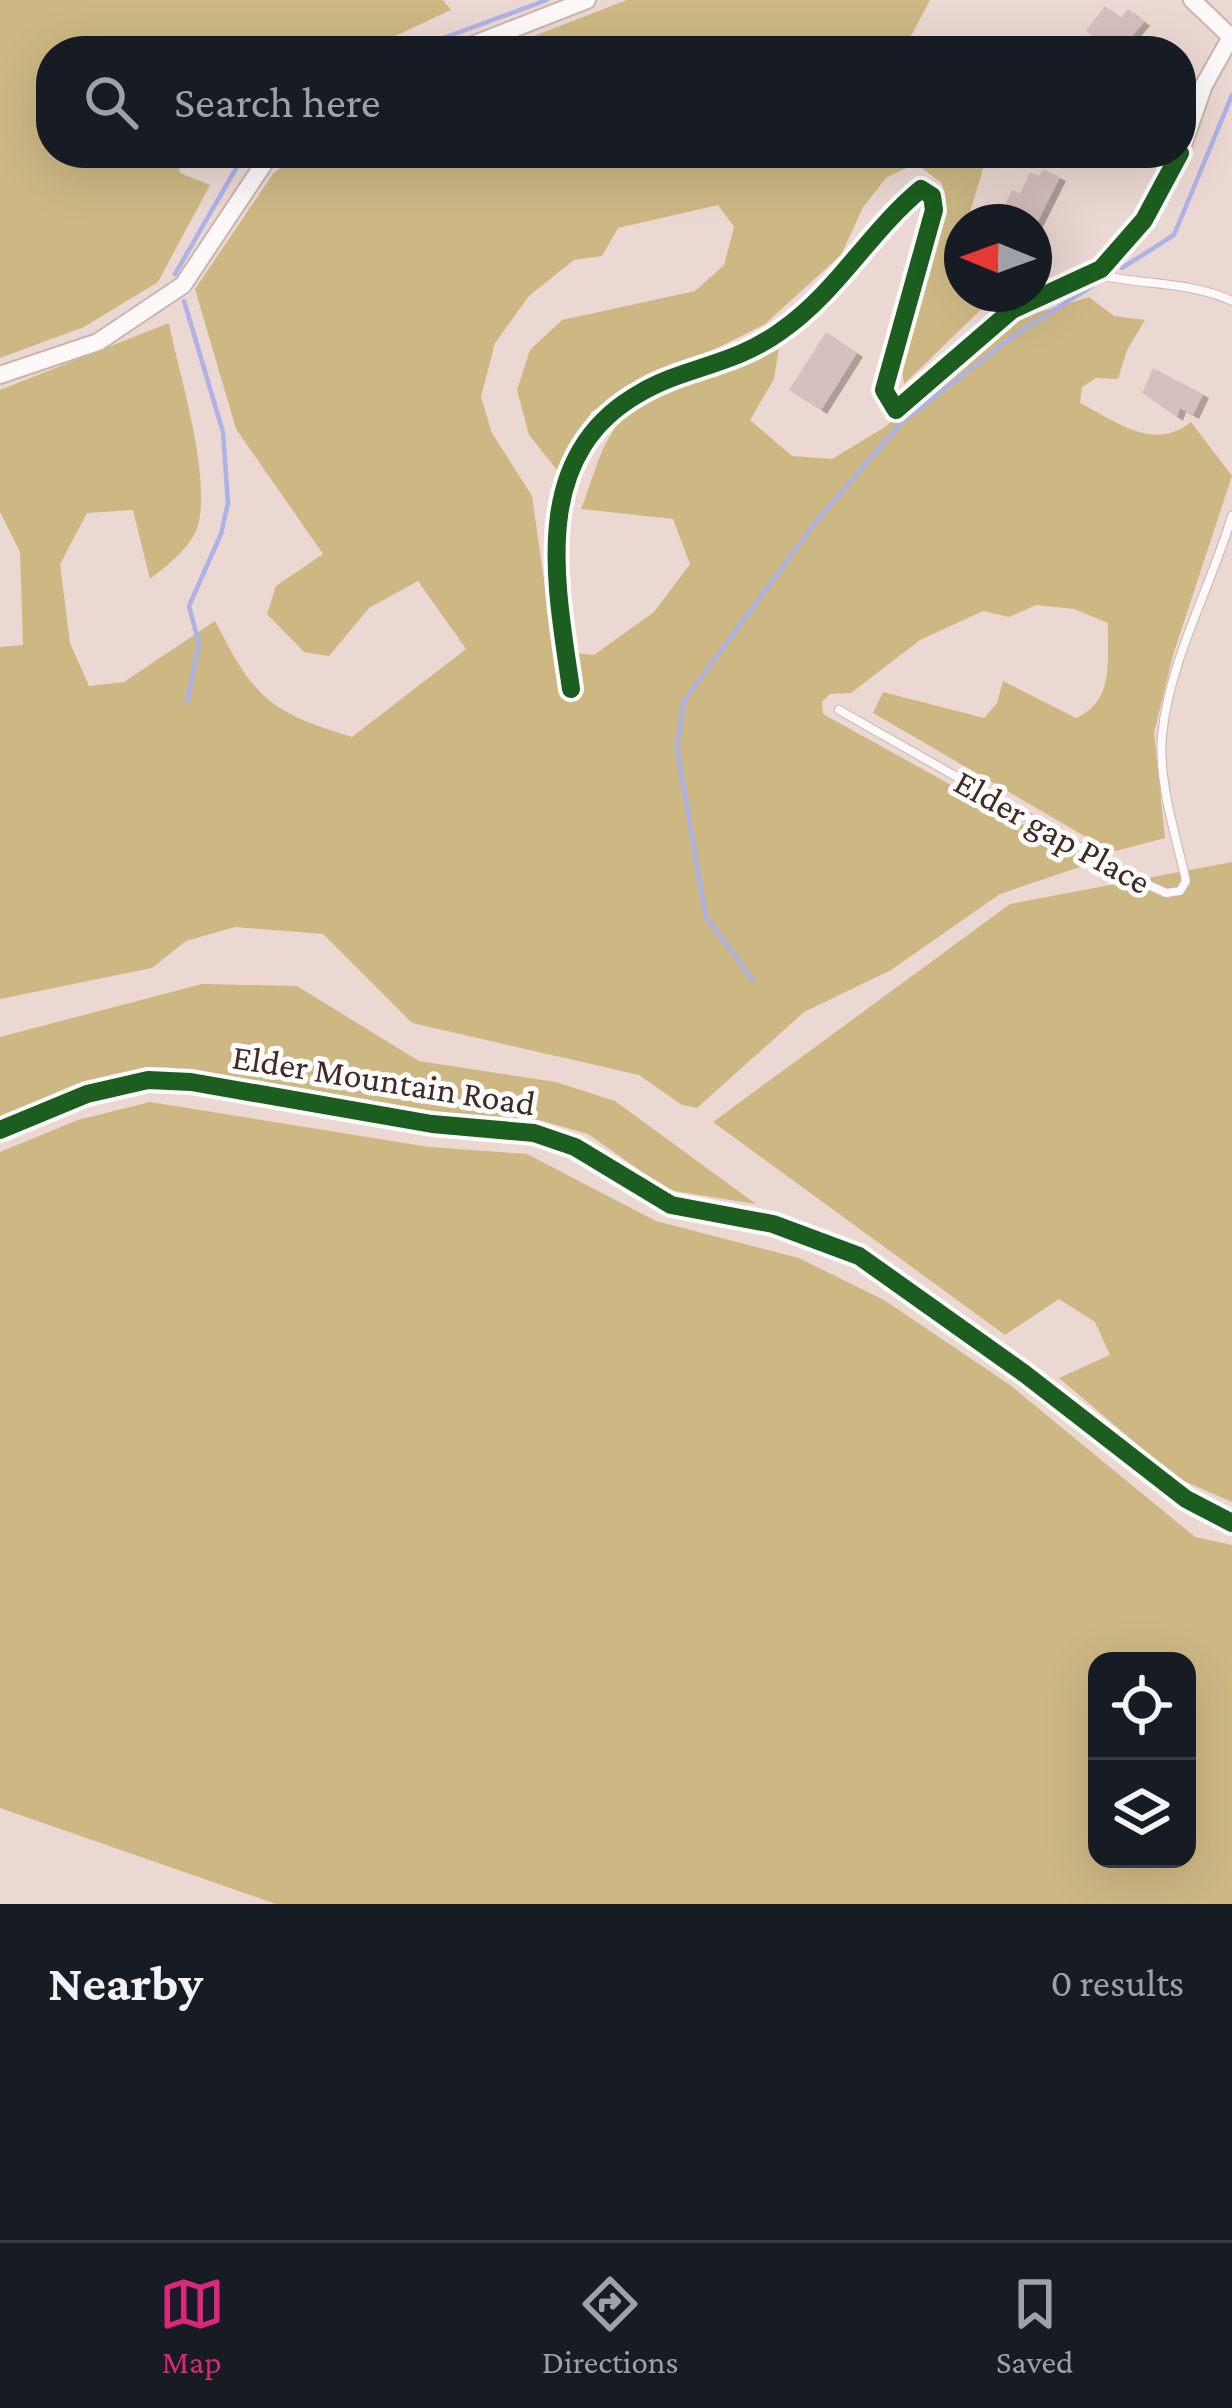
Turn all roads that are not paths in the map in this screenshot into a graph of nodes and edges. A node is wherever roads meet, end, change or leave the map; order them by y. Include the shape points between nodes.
1 (587, 0) edge
2 (1192, 0) edge
3 (495, 36) edge
4 (1232, 37) edge
5 (1196, 108) edge
6 (261, 168) edge
7 (1172, 168) edge
8 (1092, 273) junction
9 (1232, 301) edge
10 (0, 375) edge
11 (1232, 516) edge
12 (571, 689) dead end
13 (839, 710) dead end
14 (0, 1130) edge
15 (1232, 1522) edge

1 - 3 street
2 - 4 street
4 - 5 street
6 - 10 street via 183,285 98,342
7 - 8 street via 1144,220
8 - 9 lane
8 - 12 street via 1012,310 896,410 884,390 934,210 921,189 887,216 834,289 787,328 740,359 642,391 608,416 582,444 556,509 553,563
11 - 13 lane, Elder gap Place via 1162,736 1186,881 1180,891 1140,881
14 - 15 street, Elder Mountain Road via 87,1094 148,1080 534,1133 575,1147 671,1205 773,1224 859,1256 1186,1499

